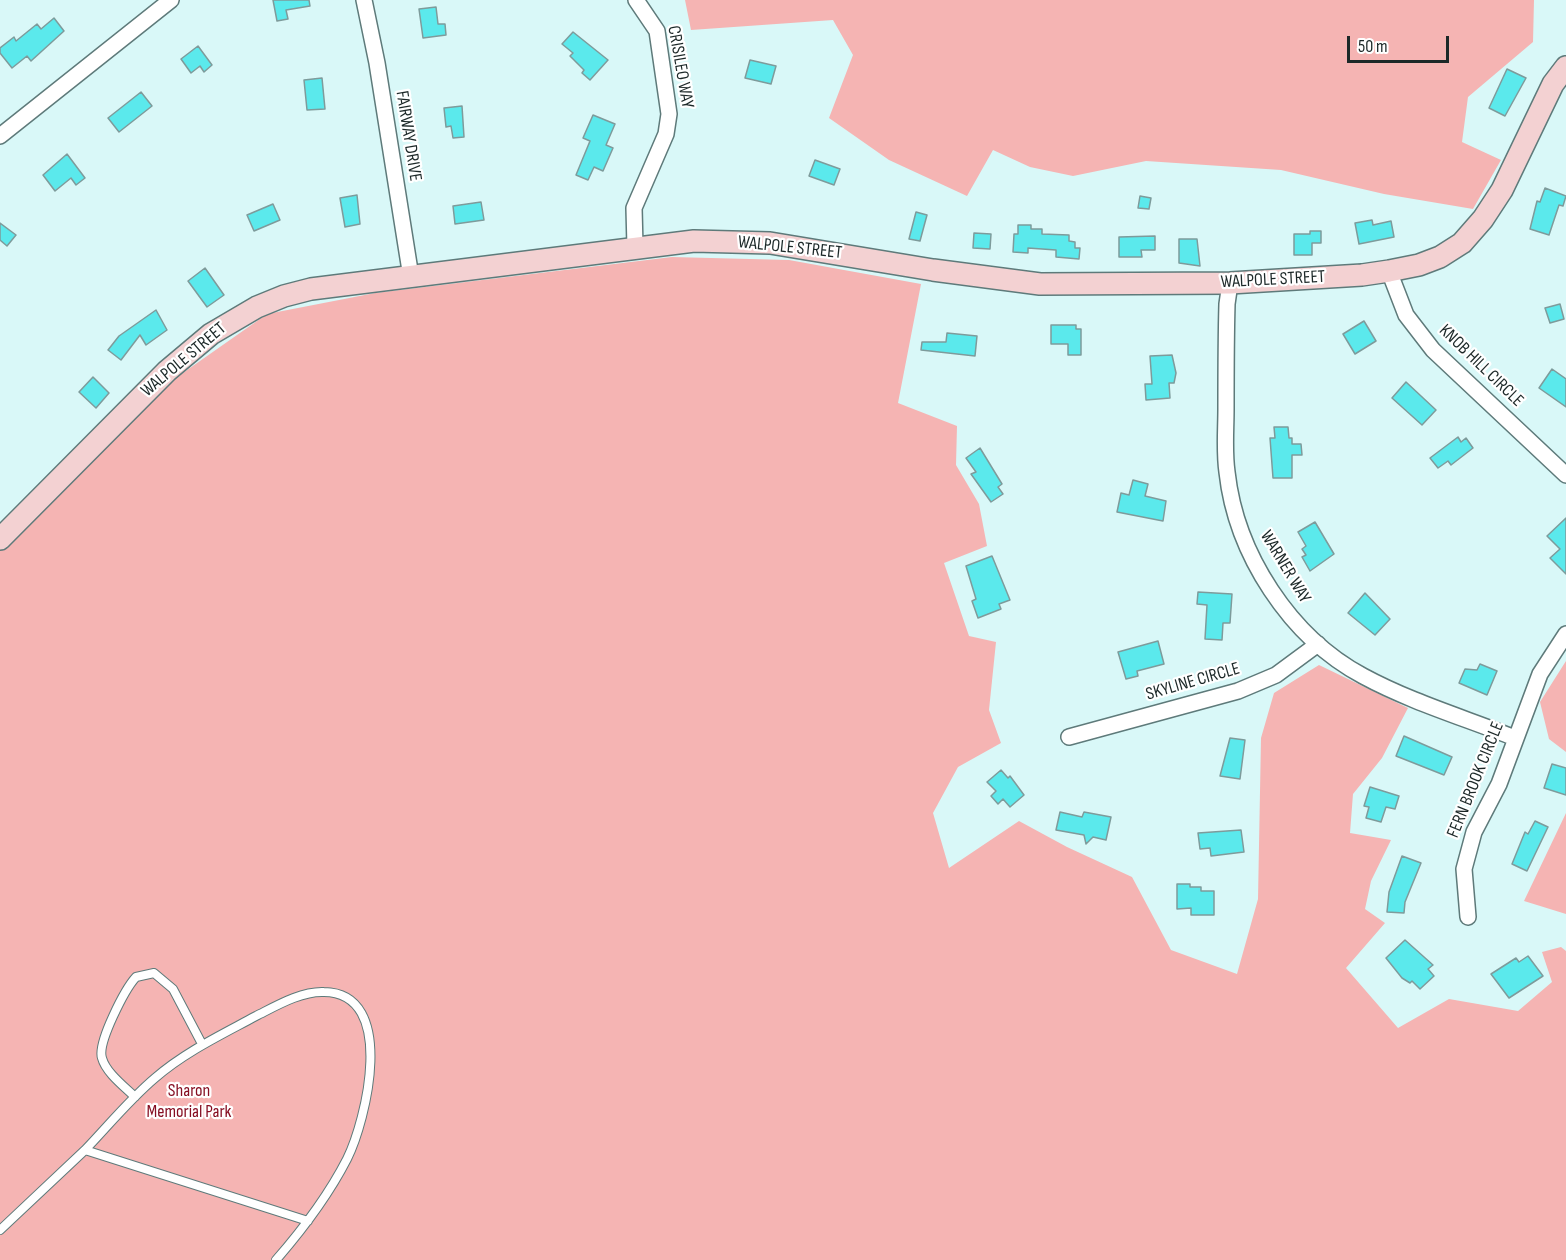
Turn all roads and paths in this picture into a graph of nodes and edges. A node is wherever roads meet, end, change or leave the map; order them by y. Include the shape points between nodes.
1 (171, 0) edge
2 (364, 0) edge
3 (636, 0) edge
4 (1566, 67) edge
5 (0, 136) edge
6 (635, 247) junction
7 (1389, 271) junction
8 (411, 277) junction
9 (1230, 283) junction
10 (1566, 475) edge
11 (0, 539) edge
12 (1566, 634) edge
13 (1318, 644) junction
14 (1069, 737) dead end
15 (1515, 738) junction
16 (1468, 916) dead end
17 (202, 1044) junction
18 (135, 1097) junction
19 (85, 1150) junction
20 (308, 1221) junction
21 (0, 1230) edge
22 (276, 1260) edge

1 - 5 street
2 - 8 street, FAIRWAY DRIVE
3 - 6 street, CRISILEO WAY via 657,31 669,114 666,134 634,208
4 - 7 main road, WALPOLE STREET via 1553,84 1502,190 1476,227 1462,243 1440,257
6 - 8 main road, WALPOLE STREET
6 - 9 main road, WALPOLE STREET via 694,241 770,243 1040,284
7 - 9 main road, WALPOLE STREET
7 - 10 street, KNOB HILL CIRCLE via 1406,315 1433,350
8 - 11 main road, WALPOLE STREET via 311,289 284,296 235,318 167,371
9 - 13 street, WARNER WAY via 1226,462 1231,498 1253,560 1286,610
12 - 15 street, FERN BROOK CIRCLE via 1540,674
13 - 14 street, SKYLINE CIRCLE via 1276,675 1238,692
13 - 15 street, WARNER WAY via 1362,676
15 - 16 street, FERN BROOK CIRCLE via 1468,852 1464,879
17 - 18 lane
17 - 18 lane via 166,980 154,973 136,977 101,1049 106,1066
17 - 20 lane via 275,1006 316,992 337,994 356,1005 362,1014 371,1050 357,1135
18 - 19 lane
19 - 20 lane
19 - 21 lane
20 - 22 lane

